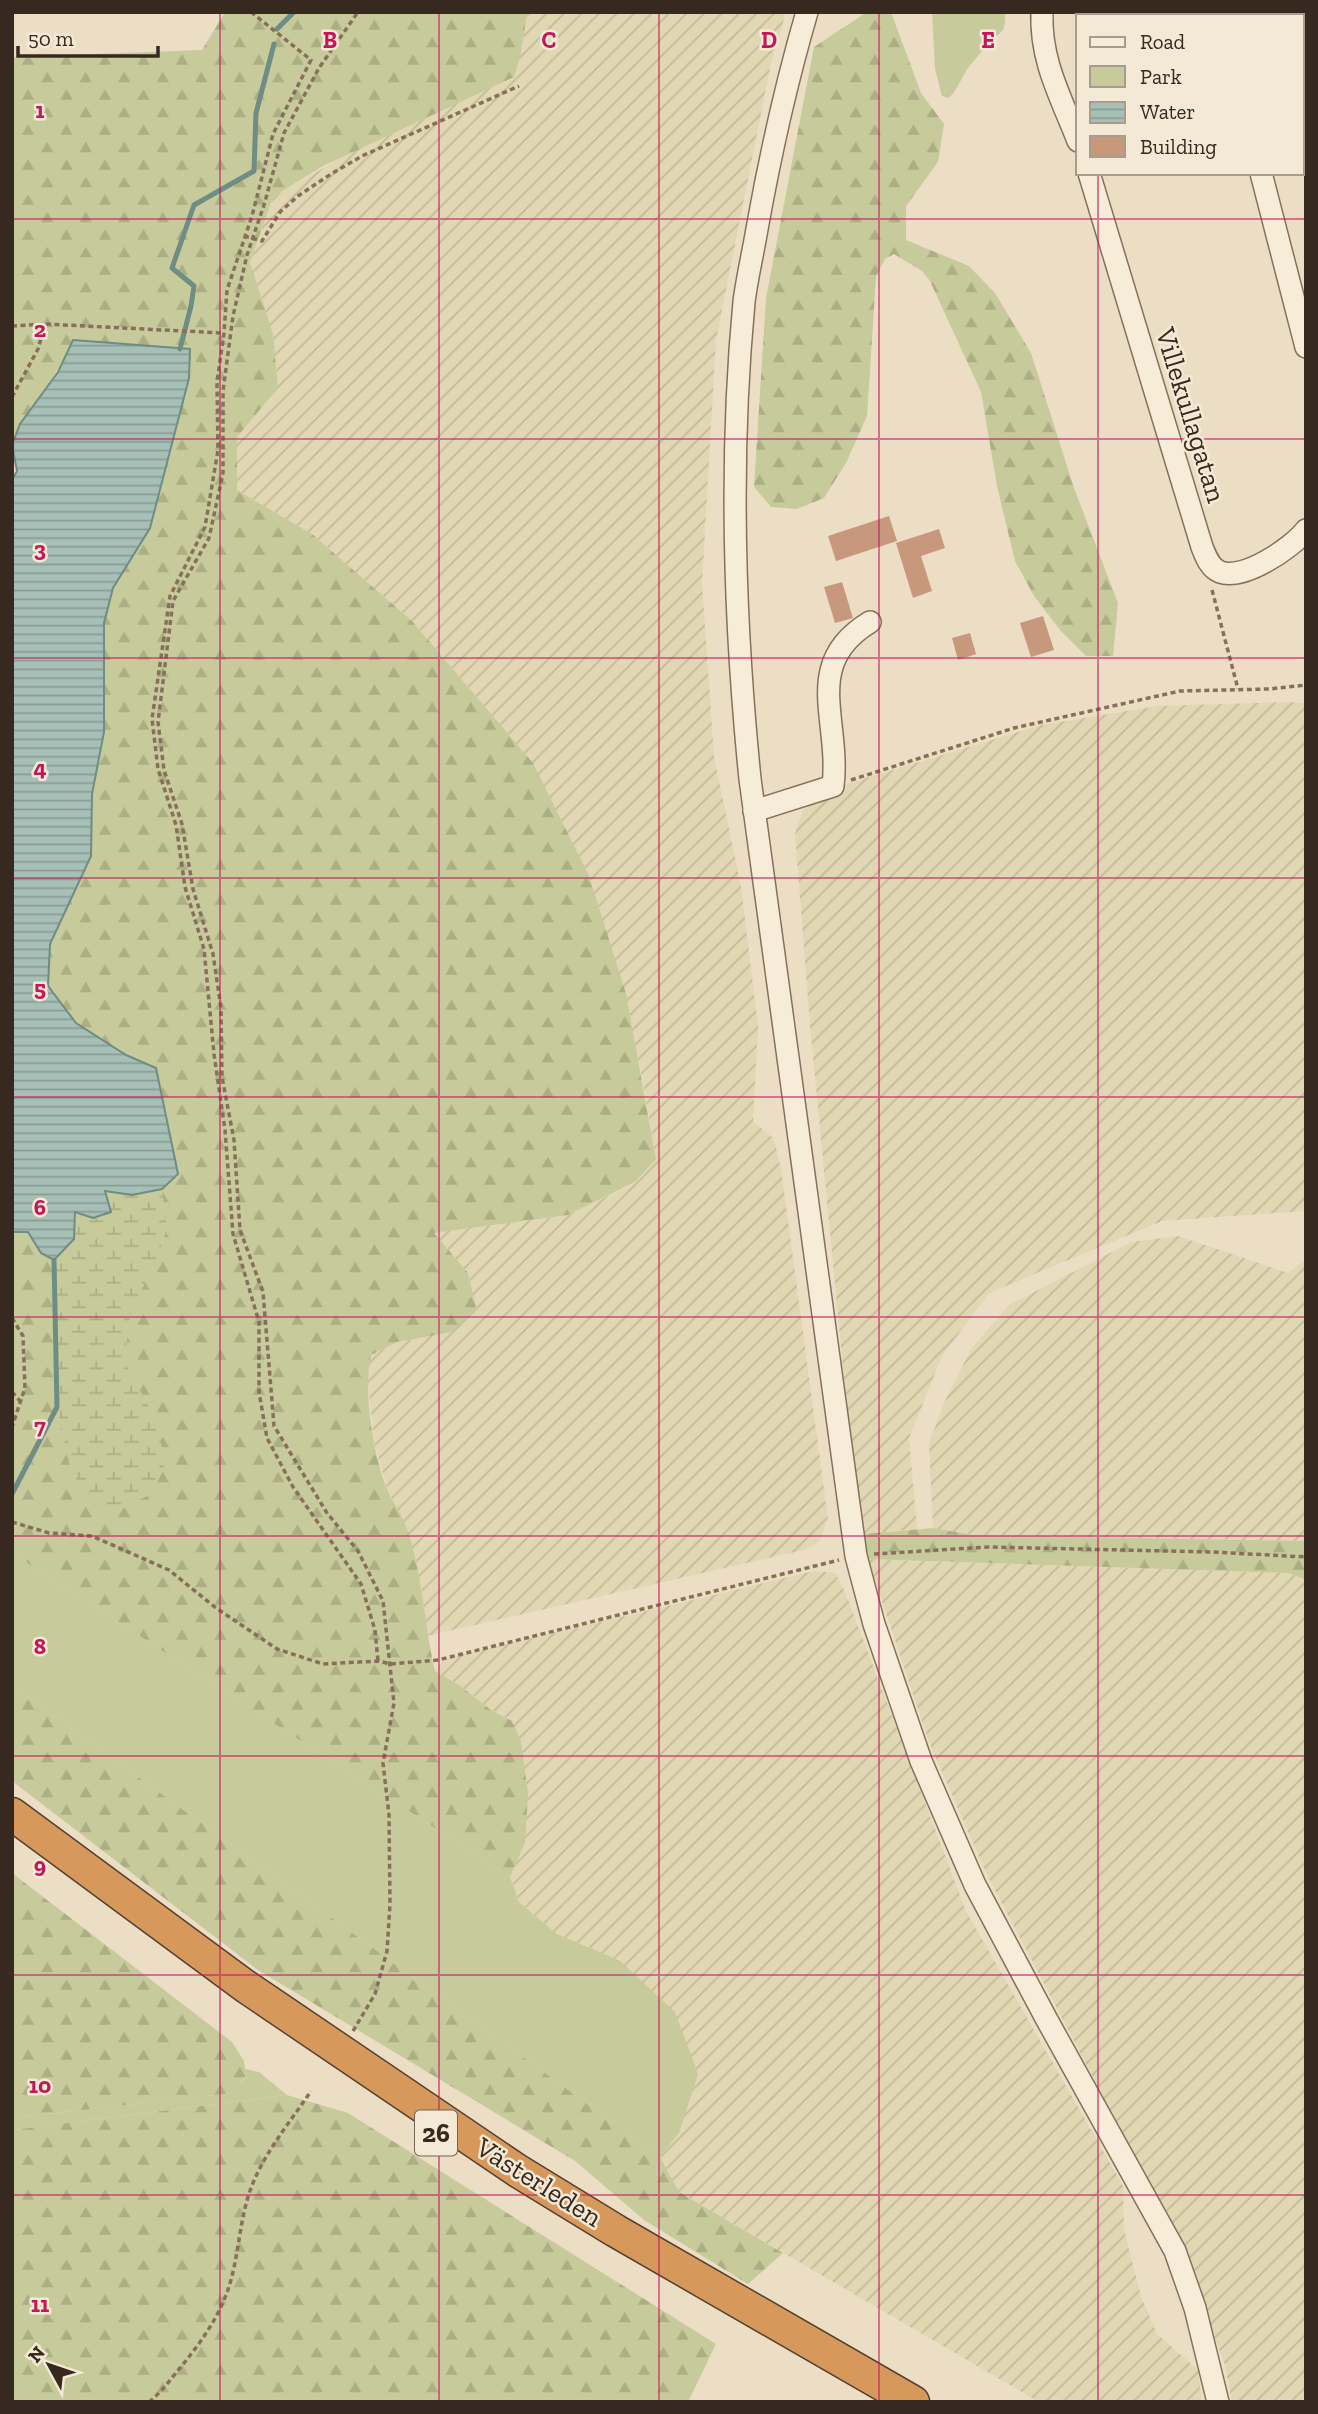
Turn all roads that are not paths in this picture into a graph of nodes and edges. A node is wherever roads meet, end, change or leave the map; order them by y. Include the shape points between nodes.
1 (807, 12) edge
2 (1042, 12) edge
3 (1069, 91) edge
4 (1076, 130) edge
5 (1090, 175) edge
6 (1262, 175) edge
7 (1306, 347) edge
8 (1306, 530) edge
9 (870, 622) dead end
10 (754, 811) junction
11 (12, 1814) edge
12 (12, 1830) edge
13 (881, 2402) edge
14 (912, 2402) edge
15 (1218, 2402) edge

1 - 10 street via 779,118 744,299 735,428 743,712
2 - 3 street via 1047,67
3 - 4 street
5 - 8 street, Villekullagatan via 1209,563 1230,575 1287,549
6 - 7 street
9 - 10 street via 855,631 831,663 833,786
10 - 15 street via 856,1556 874,1624 921,1761 975,1885 1175,2251
11 - 14 highway, Västerleden / 26 via 245,1986 518,2171
12 - 13 highway, Västerleden / 26 via 237,1996 498,2175

